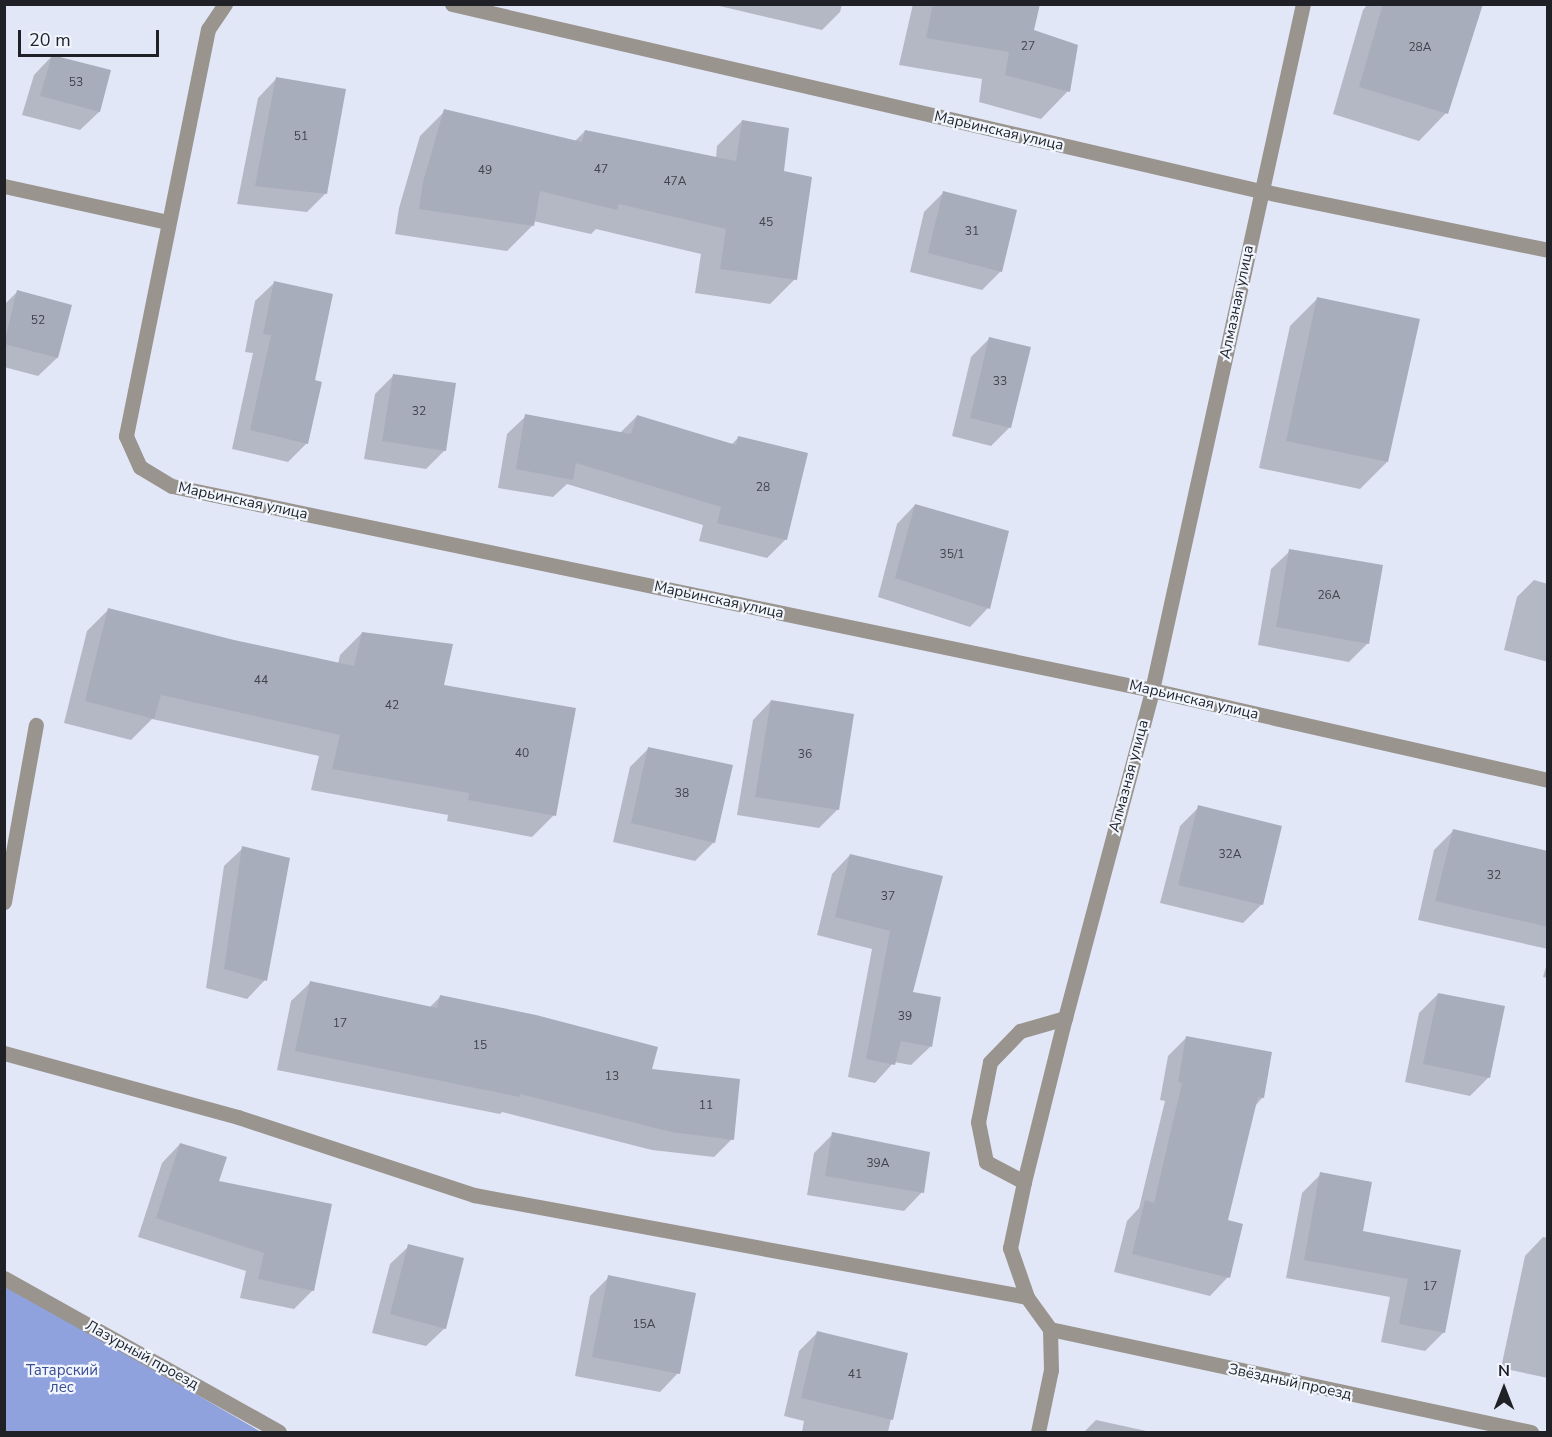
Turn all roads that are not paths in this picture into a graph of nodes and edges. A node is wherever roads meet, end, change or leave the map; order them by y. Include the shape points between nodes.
1 (225, 4) edge
2 (452, 4) edge
3 (1303, 4) edge
4 (4, 186) edge
5 (1261, 191) junction
6 (168, 222) junction
7 (1548, 250) edge
8 (1152, 690) junction
9 (36, 725) dead end
10 (1548, 780) edge
11 (4, 902) edge
12 (1065, 1018) junction
13 (4, 1053) edge
14 (1024, 1182) junction
15 (4, 1278) edge
16 (1027, 1297) junction
17 (1050, 1329) junction
18 (279, 1432) edge
19 (1038, 1432) edge
20 (1531, 1432) edge

1 - 6 street, Марьинская улица via 208,29
2 - 5 street, Марьинская улица
3 - 5 street, Алмазная улица
4 - 6 street
5 - 7 street, Марьинская улица
5 - 8 street, Алмазная улица
6 - 8 street, Марьинская улица via 126,436 140,467 172,486
8 - 10 street, Марьинская улица
8 - 12 street, Алмазная улица
9 - 11 street
12 - 14 street, Алмазная улица
12 - 14 street via 1020,1031 990,1062 978,1122 986,1162
13 - 16 street via 238,1117 474,1195
14 - 16 street, Алмазная улица via 1010,1248
15 - 18 street, Лазурный проезд
16 - 17 street, Алмазная улица
17 - 19 street via 1051,1370
17 - 20 street, Звёздный проезд

